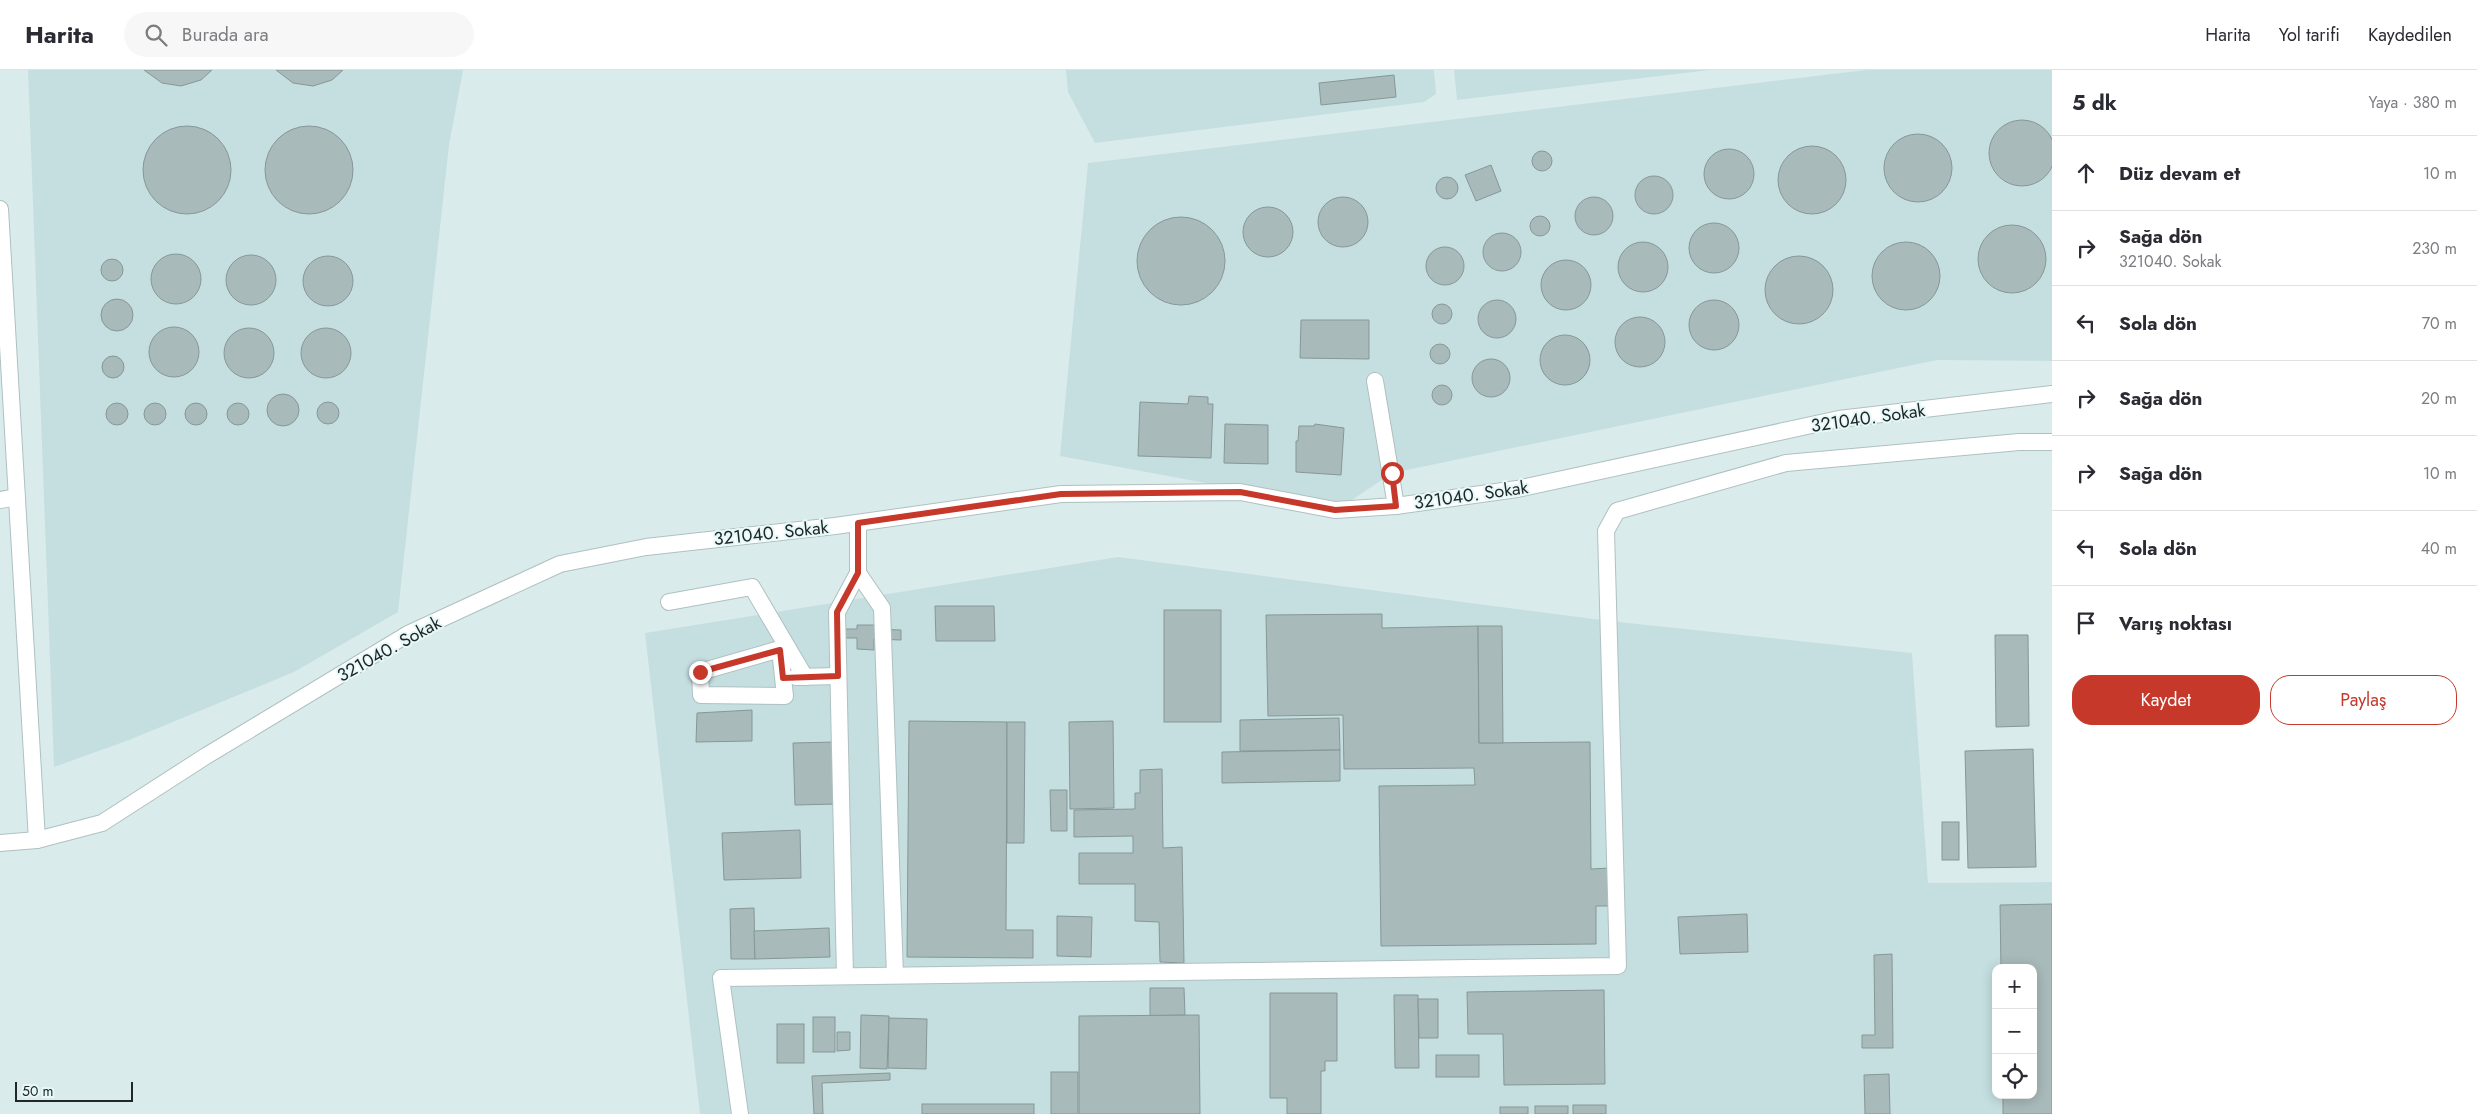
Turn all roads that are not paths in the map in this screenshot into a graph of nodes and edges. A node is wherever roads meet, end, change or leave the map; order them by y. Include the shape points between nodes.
1 (0, 209) edge
2 (1375, 381) dead end
3 (2052, 394) edge
4 (2052, 442) edge
5 (17, 497) junction
6 (0, 500) edge
7 (1396, 506) junction
8 (858, 523) junction
9 (858, 573) junction
10 (669, 602) dead end
11 (838, 676) junction
12 (805, 677) junction
13 (783, 678) junction
14 (38, 840) junction
15 (0, 843) edge
16 (895, 975) junction
17 (845, 976) junction
18 (740, 1114) edge

1 - 5 street
2 - 7 street
3 - 7 street, 321040. Sokak via 1839,419 1517,489
4 - 16 street via 2019,442 1786,463 1616,511 1606,531 1618,966
5 - 6 street
5 - 14 street
7 - 8 street, 321040. Sokak via 1335,510 1240,492 1061,494
8 - 9 street
8 - 14 street, 321040. Sokak via 646,547 560,564 408,634 102,823
9 - 11 street via 837,612
9 - 16 street via 882,608
10 - 12 street via 752,588
11 - 12 street
11 - 17 street
12 - 13 street
13 - 13 street via 780,650 700,672 701,695 785,696
14 - 15 street, 321040. Sokak
16 - 17 street
17 - 18 street via 722,978

